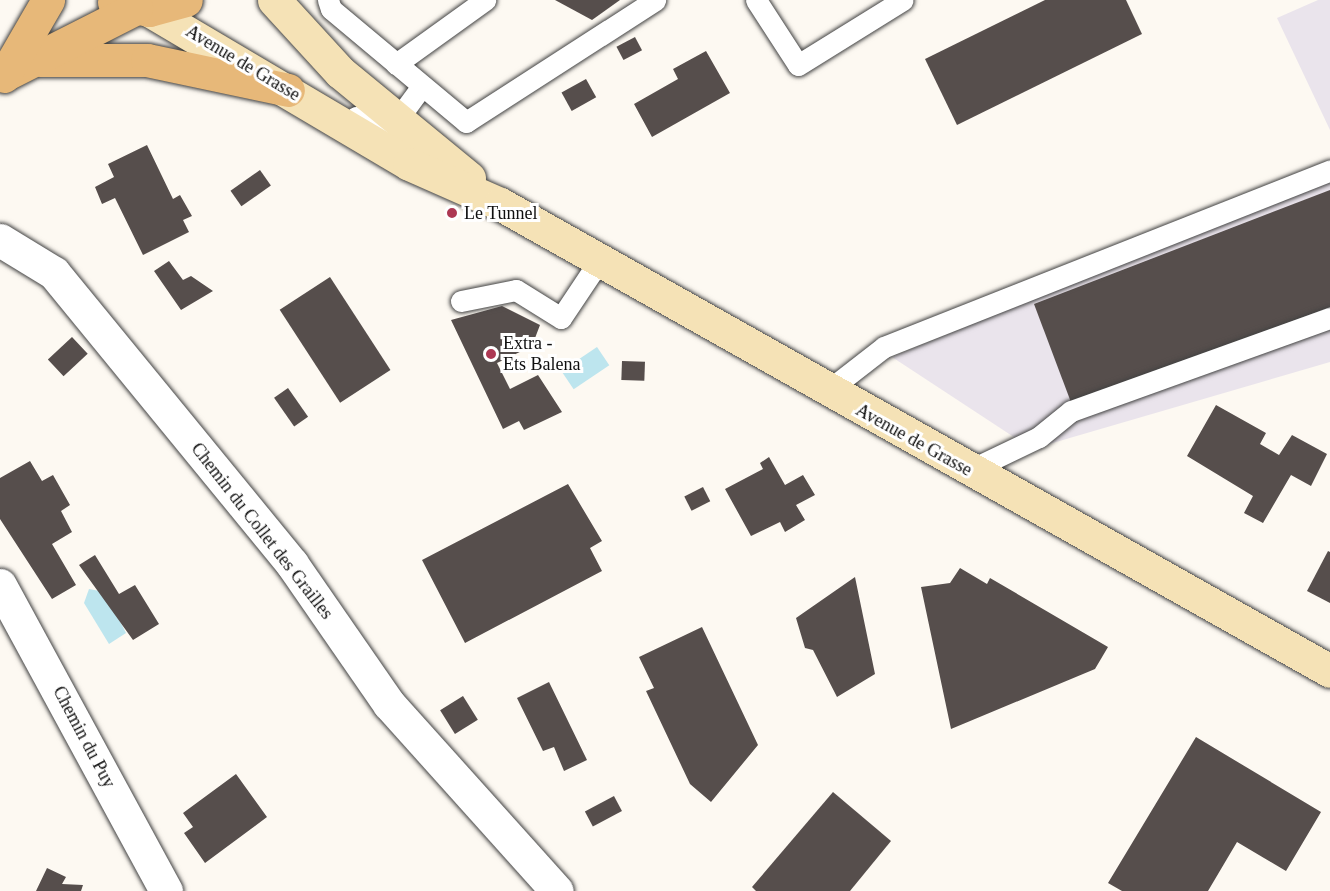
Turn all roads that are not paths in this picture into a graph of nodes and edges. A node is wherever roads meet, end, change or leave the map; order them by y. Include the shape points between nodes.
1 (48, 0) edge
2 (186, 0) edge
3 (274, 0) edge
4 (485, 0) edge
5 (655, 0) edge
6 (756, 0) edge
7 (903, 0) edge
8 (330, 5) edge
9 (132, 6) edge
10 (40, 60) junction
11 (396, 64) junction
12 (3, 77) edge
13 (422, 86) junction
14 (288, 90) junction
15 (335, 119) junction
16 (397, 120) junction
17 (1330, 170) edge
18 (501, 204) junction
19 (0, 240) edge
20 (598, 261) junction
21 (461, 301) dead end
22 (1330, 318) edge
23 (826, 392) junction
24 (968, 471) junction
25 (0, 585) edge
26 (1330, 671) edge
27 (166, 891) edge
28 (557, 891) edge

1 - 12 main road
2 - 9 main road
3 - 16 main road, Avenue de Grasse via 340,72
4 - 11 lane
5 - 13 lane via 466,122
6 - 7 lane via 798,65
8 - 11 lane
9 - 10 main road
9 - 14 main road, Avenue de Grasse
10 - 12 main road
10 - 14 main road via 147,60
11 - 13 lane
13 - 16 lane
14 - 15 main road, Avenue de Grasse
15 - 16 lane, Avenue de Grasse via 350,114 378,130
15 - 18 main road, Avenue de Grasse via 410,164
16 - 18 main road, Avenue de Grasse
17 - 23 lane via 884,347
18 - 20 main road, Avenue de Grasse
19 - 28 street, Chemin du Collet des Grailles via 54,273 292,564 389,704
20 - 21 lane via 561,318 516,290
20 - 23 main road, Avenue de Grasse
22 - 24 lane via 1071,411 1039,437
23 - 24 main road, Avenue de Grasse
24 - 26 main road, Avenue de Grasse
25 - 27 street, Chemin du Puy

